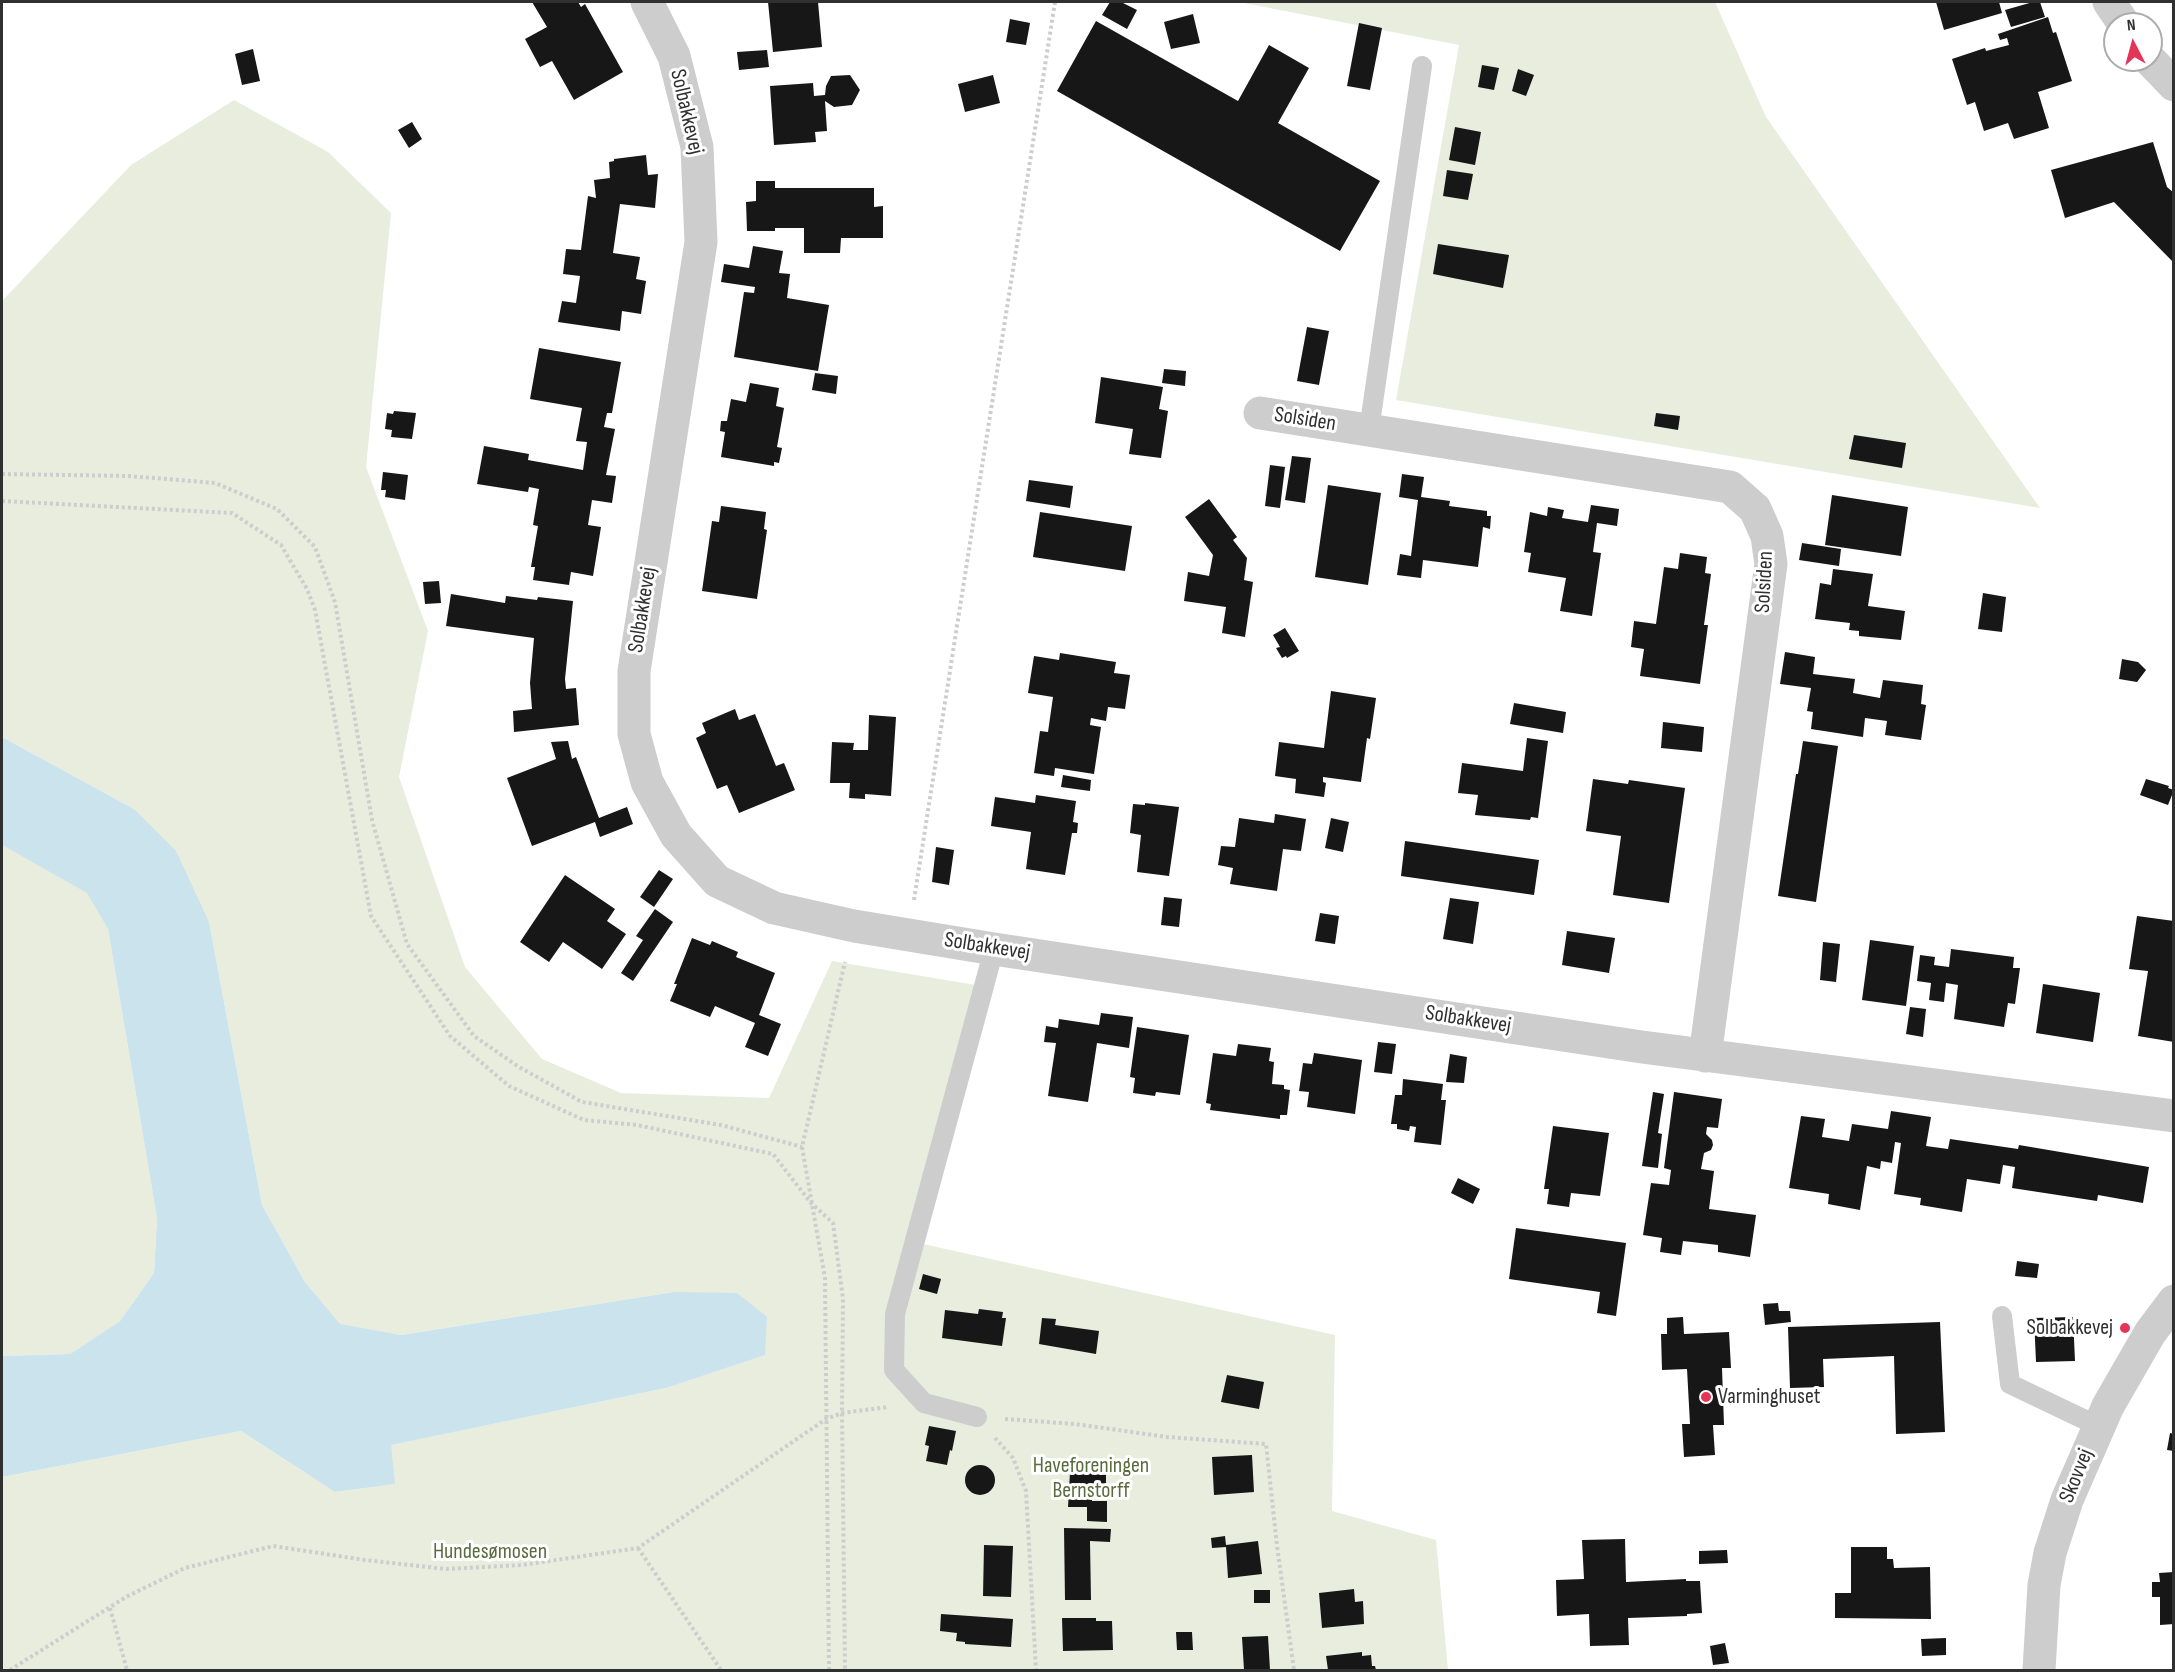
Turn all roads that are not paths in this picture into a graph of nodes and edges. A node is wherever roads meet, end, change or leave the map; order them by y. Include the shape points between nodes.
1 (647, 2) edge
2 (1422, 66) dead end
3 (2162, 72) edge
4 (2174, 85) edge
5 (1260, 413) dead end
6 (1369, 430) junction
7 (994, 949) junction
8 (1705, 1056) junction
9 (2174, 1116) edge
10 (2174, 1301) edge
11 (2002, 1316) dead end
12 (977, 1417) road end
13 (2098, 1425) junction
14 (2039, 1671) edge

1 - 7 street, Solbakkevej via 674,57 698,147 701,242 634,671 634,734 646,782 676,835 717,880 774,908 854,926
2 - 6 lane
3 - 4 street
5 - 6 street, Solsiden
6 - 8 street, Solsiden via 1730,487 1755,509 1767,536 1771,564
7 - 8 street, Solbakkevej
7 - 12 lane via 895,1314 894,1370 924,1403
8 - 9 street, Solbakkevej
10 - 13 street, Skovvej
11 - 13 lane via 2010,1384
13 - 14 street, Skovvej via 2050,1553 2044,1585

